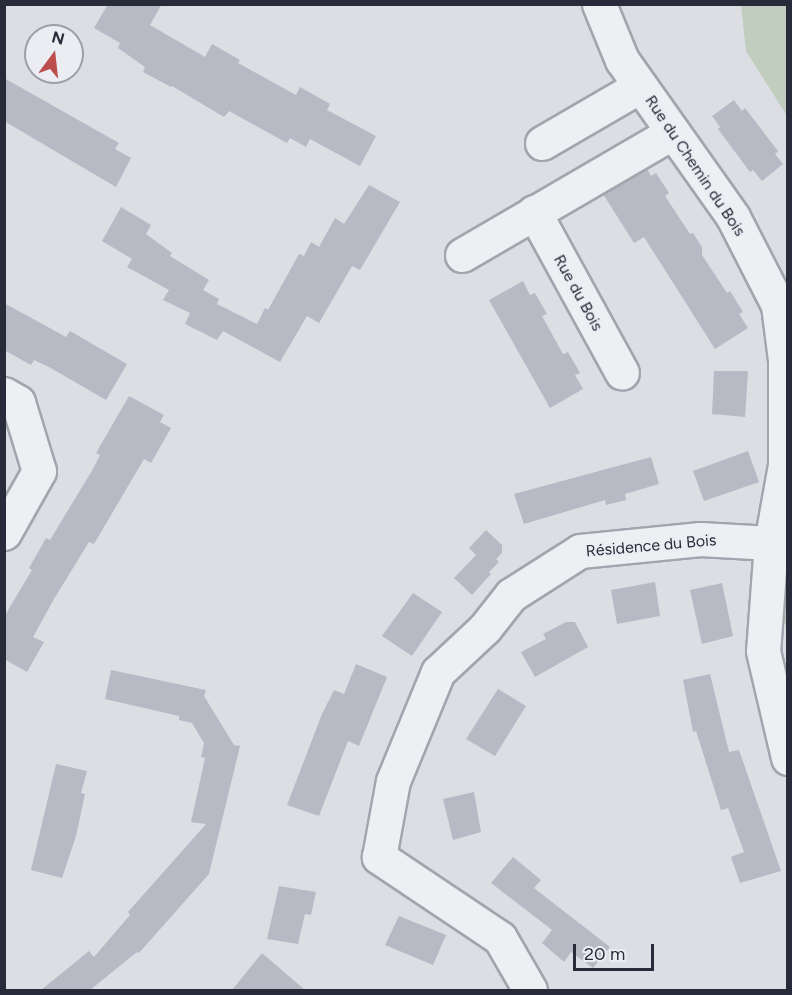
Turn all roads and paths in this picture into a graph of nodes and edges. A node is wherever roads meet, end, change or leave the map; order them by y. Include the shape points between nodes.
1 (599, 4) edge
2 (640, 86) junction
3 (673, 132) junction
4 (542, 143) dead end
5 (534, 212) junction
6 (462, 255) dead end
7 (622, 373) dead end
8 (4, 394) edge
9 (4, 533) edge
10 (771, 543) junction
11 (788, 758) edge
12 (530, 990) edge

1 - 2 street, Rue du Chemin du Bois via 622,60
2 - 3 street, Rue du Chemin du Bois
2 - 4 street
3 - 5 street
3 - 10 street, Rue du Chemin du Bois via 733,217 777,304 785,360 785,465
5 - 6 street
5 - 7 street, Rue du Bois
8 - 9 street via 18,402 39,471
10 - 11 street, Rue du Chemin du Bois via 763,651
10 - 12 street, Résidence du Bois via 700,538 580,550 511,594 485,628 438,672 393,781 379,857 500,938

